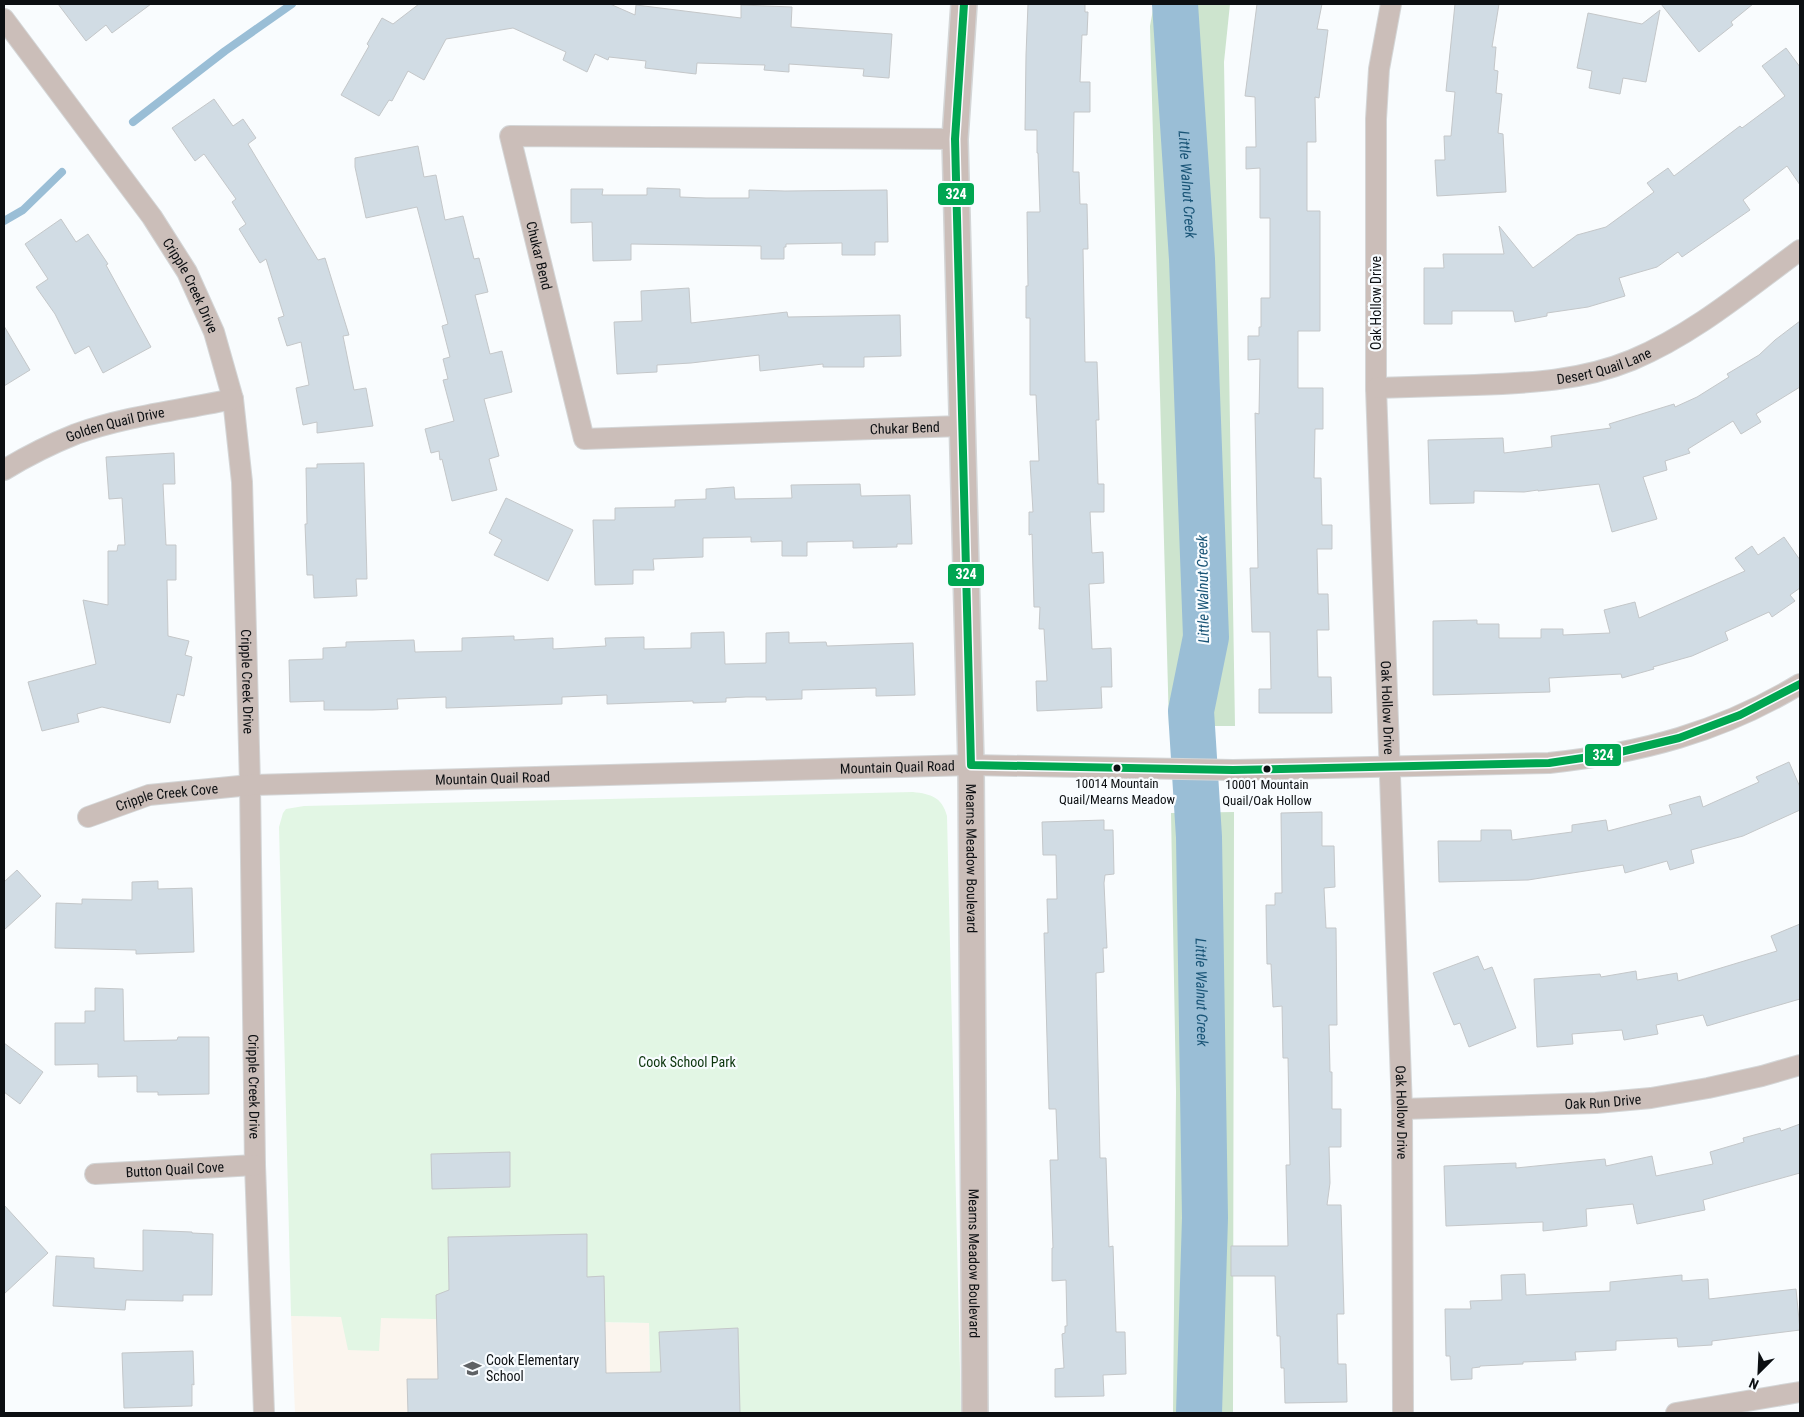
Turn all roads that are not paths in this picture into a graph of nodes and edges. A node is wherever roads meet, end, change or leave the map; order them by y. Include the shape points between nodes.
1 (964, 4) edge
2 (1391, 4) edge
3 (4, 19) edge
4 (955, 139) junction
5 (1800, 250) edge
6 (1376, 388) junction
7 (233, 399) junction
8 (961, 426) junction
9 (4, 470) edge
10 (1800, 684) edge
11 (971, 765) junction
12 (1390, 768) junction
13 (250, 785) junction
14 (88, 817) dead end
15 (1800, 1065) edge
16 (1402, 1109) junction
17 (255, 1165) junction
18 (95, 1174) dead end
19 (1800, 1392) edge
20 (264, 1413) edge
21 (975, 1413) edge
22 (1403, 1413) edge
23 (1676, 1413) edge

1 - 4 street, Mearns Meadow Boulevard
2 - 6 street, Oak Hollow Drive via 1379,69 1376,119
3 - 7 street, Cripple Creek Drive via 152,217 187,272 214,332
4 - 8 street, Mearns Meadow Boulevard
4 - 8 street, Chukar Bend via 510,136 584,439
5 - 6 street, Desert Quail Lane via 1705,320 1631,360 1565,379 1533,383
6 - 12 street, Oak Hollow Drive
7 - 9 street, Golden Quail Drive via 76,434
7 - 13 street, Cripple Creek Drive via 242,482
8 - 11 street, Mearns Meadow Boulevard
10 - 12 street, Mountain Quail Road via 1738,717 1643,749 1549,763
11 - 12 street, Mountain Quail Road via 1233,770
11 - 13 street, Mountain Quail Road
11 - 21 street, Mearns Meadow Boulevard
12 - 16 street, Oak Hollow Drive
13 - 14 street, Cripple Creek Cove via 149,795
13 - 17 street, Cripple Creek Drive
15 - 16 street, Oak Run Drive via 1717,1086 1651,1098 1596,1103
16 - 22 street, Oak Hollow Drive
17 - 18 street, Button Quail Cove
17 - 20 street, Cripple Creek Drive
19 - 23 street

